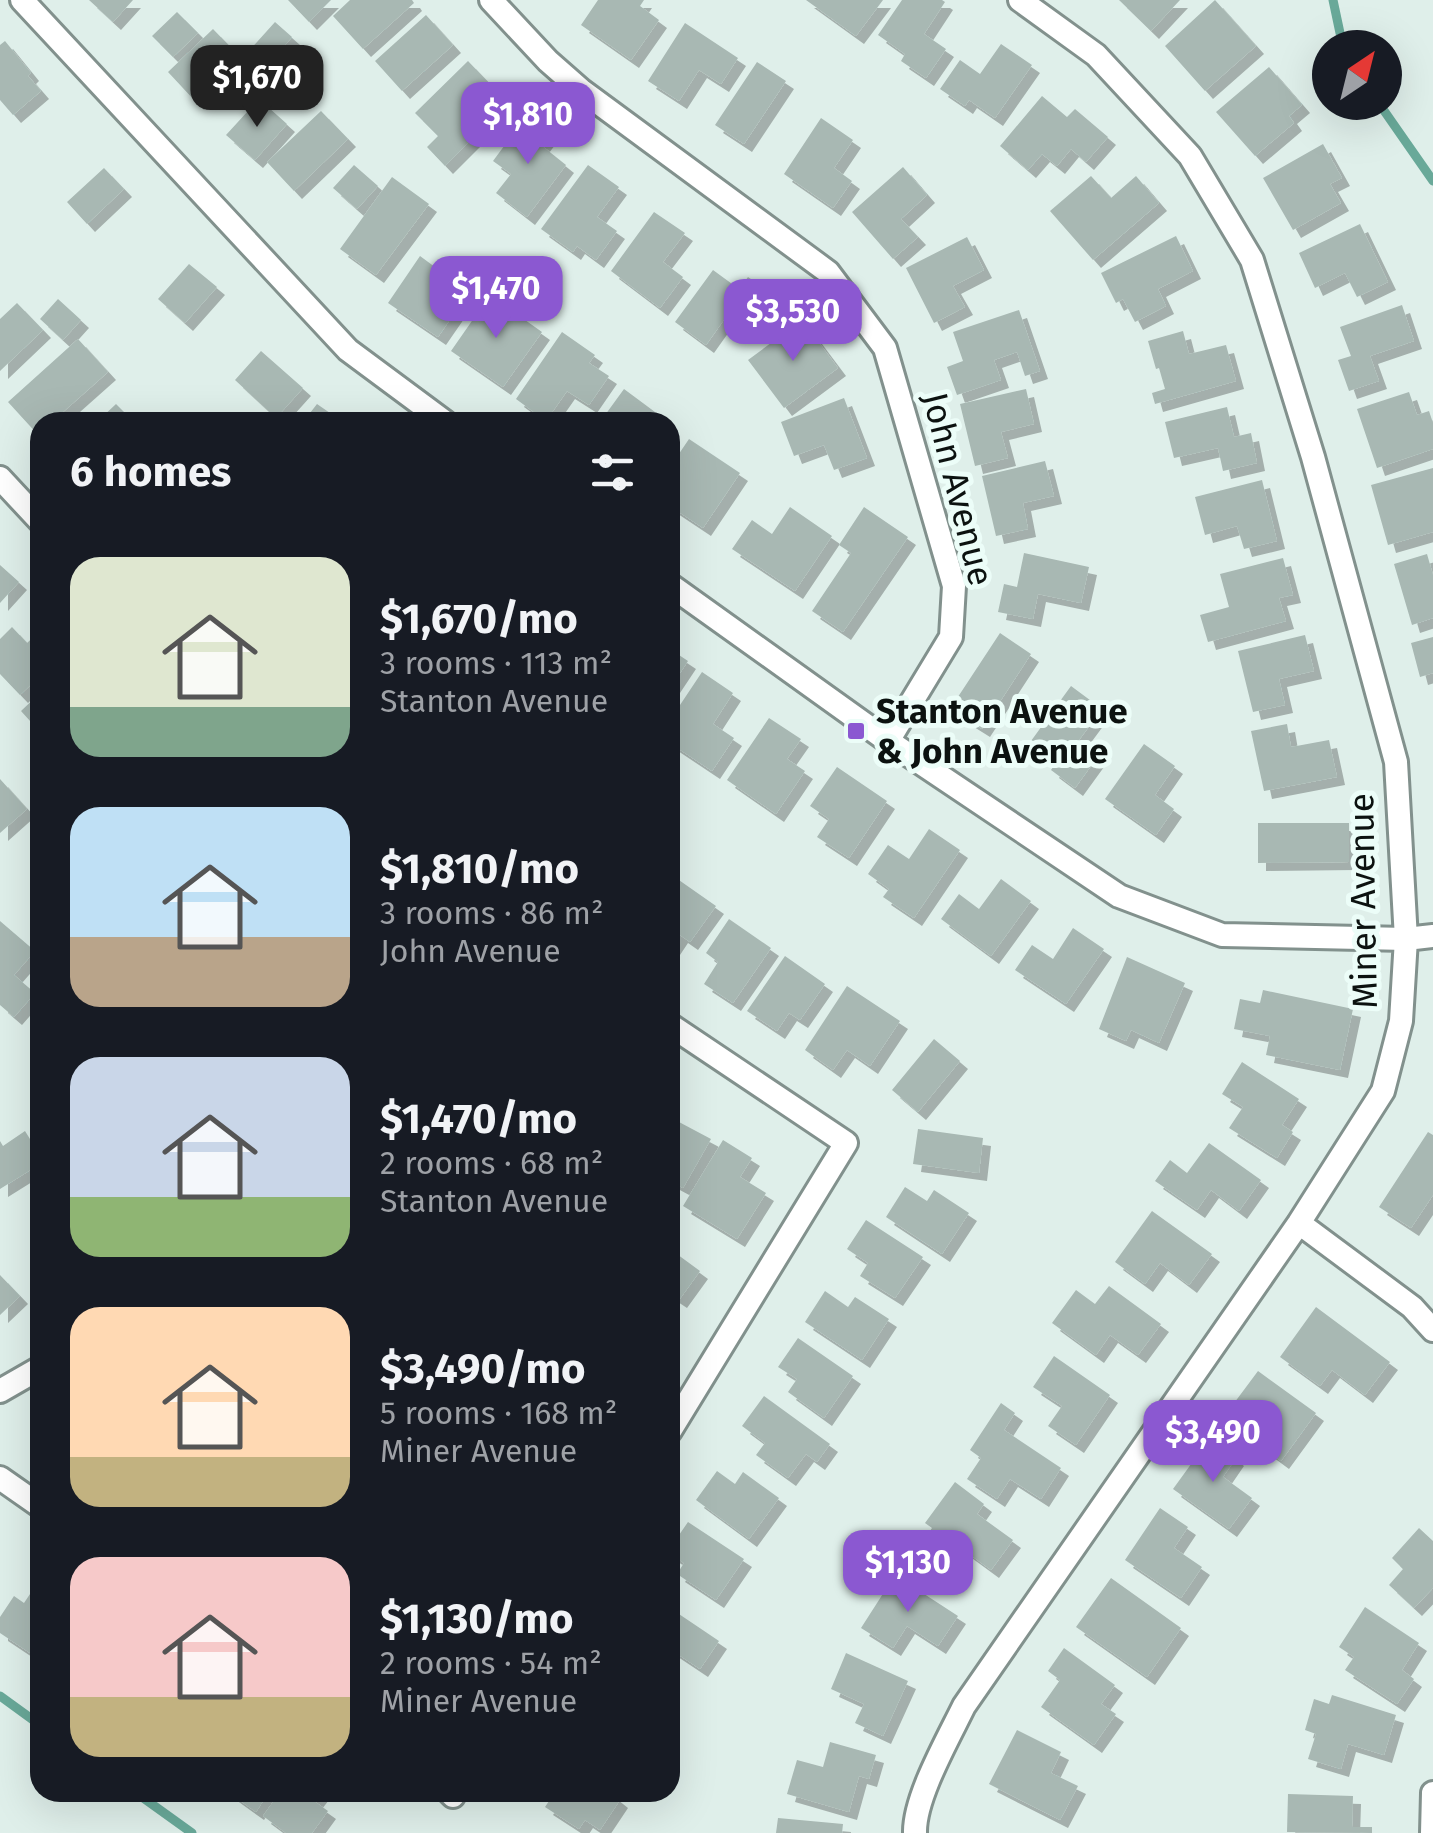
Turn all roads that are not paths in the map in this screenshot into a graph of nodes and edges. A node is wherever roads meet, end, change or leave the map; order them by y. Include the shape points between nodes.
1 (22, 0) edge
2 (491, 0) edge
3 (1020, 0) edge
4 (432, 412) edge
5 (0, 478) edge
6 (30, 510) edge
7 (680, 591) edge
8 (888, 742) junction
9 (1433, 936) edge
10 (1406, 939) junction
11 (680, 1033) edge
12 (1300, 1223) junction
13 (1433, 1330) edge
14 (30, 1374) edge
15 (0, 1390) edge
16 (680, 1416) edge
17 (0, 1478) edge
18 (30, 1499) edge
19 (1433, 1792) edge
20 (914, 1833) edge
21 (1432, 1833) edge

1 - 4 street via 348,350
2 - 8 street, John Avenue via 582,90 828,272 885,348 954,586 951,637
3 - 10 street, Miner Avenue via 1096,55 1190,156 1252,260 1396,762
5 - 6 street
7 - 8 street
8 - 10 street via 1119,896 1222,936
9 - 10 street
10 - 12 street, Miner Avenue via 1401,1021 1383,1091
11 - 16 street via 846,1142
12 - 13 street
12 - 20 street, Miner Avenue via 964,1706
14 - 15 street
17 - 18 street
19 - 21 street

